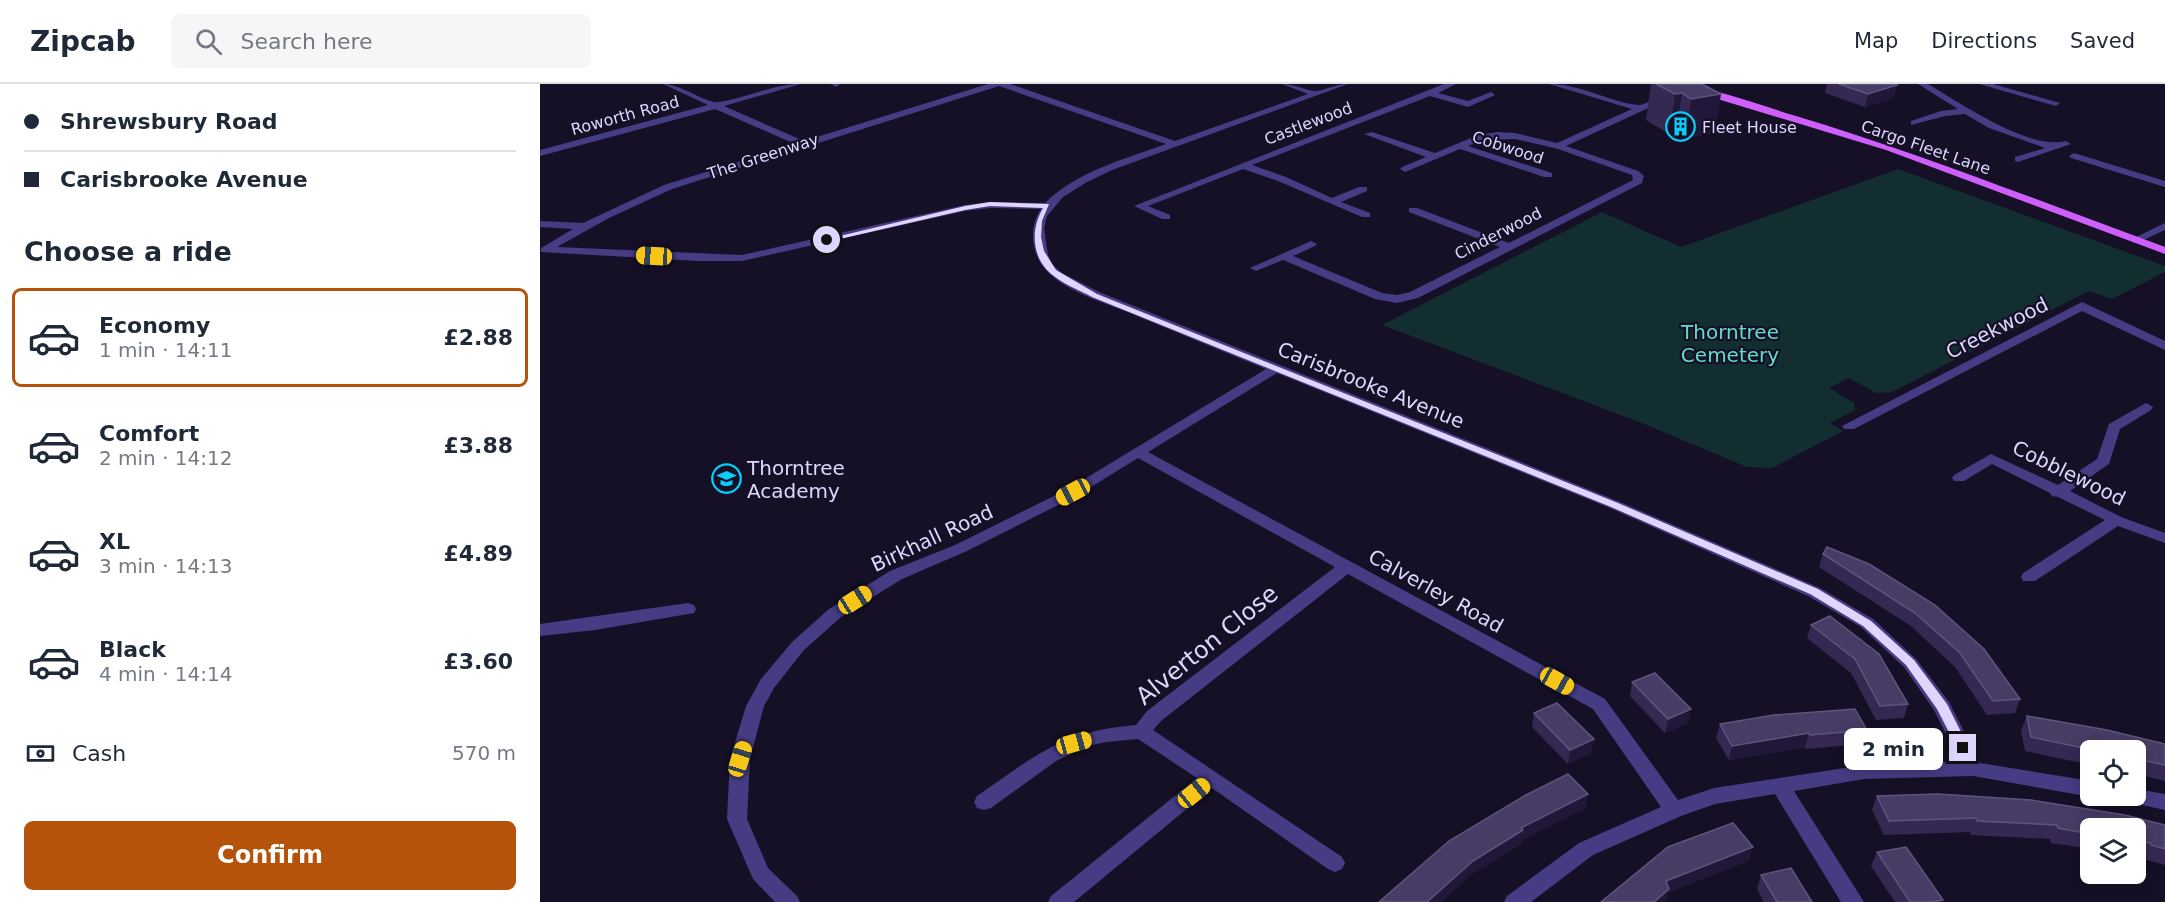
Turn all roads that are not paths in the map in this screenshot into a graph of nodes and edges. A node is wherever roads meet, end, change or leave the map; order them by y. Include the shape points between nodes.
1 (668, 84) edge
2 (797, 84) edge
3 (997, 84) edge
4 (1002, 84) edge
5 (1286, 84) edge
6 (1344, 84) edge
7 (1452, 84) edge
8 (1553, 84) edge
9 (1672, 84) edge
10 (1922, 84) edge
11 (1983, 84) edge
12 (1686, 88) junction
13 (1430, 93) junction
14 (1316, 94) junction
15 (1491, 95) dead end
16 (1468, 104) junction
17 (717, 106) junction
18 (1639, 108) junction
19 (1454, 110) dead end
20 (1967, 111) junction
21 (2049, 111) dead end
22 (1914, 123) dead end
23 (1369, 134) dead end
24 (802, 144) junction
25 (1174, 144) junction
26 (2066, 144) dead end
27 (1459, 146) junction
28 (1556, 147) junction
29 (2055, 148) junction
30 (540, 153) edge
31 (1434, 156) junction
32 (2074, 156) dead end
33 (2018, 159) dead end
34 (1242, 165) junction
35 (1405, 169) dead end
36 (1548, 176) dead end
37 (2165, 184) edge
38 (1363, 189) dead end
39 (1332, 202) junction
40 (1047, 206) junction
41 (1413, 210) dead end
42 (1366, 215) dead end
43 (1166, 218) dead end
44 (540, 224) edge
45 (584, 226) junction
46 (2165, 226) edge
47 (2151, 232) junction
48 (2165, 237) edge
49 (2135, 240) junction
50 (1311, 244) dead end
51 (1508, 246) junction
52 (2165, 251) edge
53 (542, 252) edge
54 (1283, 256) junction
55 (1256, 268) dead end
56 (2165, 346) edge
57 (1276, 368) junction
58 (2146, 408) dead end
59 (1849, 426) dead end
60 (1139, 453) junction
61 (1959, 478) dead end
62 (2057, 493) junction
63 (2116, 520) junction
64 (2165, 538) edge
65 (1347, 566) junction
66 (2029, 577) dead end
67 (688, 609) dead end
68 (540, 630) edge
69 (1141, 732) junction
70 (1973, 769) junction
71 (1211, 778) junction
72 (1779, 784) junction
73 (2080, 787) edge
74 (2146, 799) edge
75 (984, 802) dead end
76 (2165, 802) edge
77 (1674, 810) junction
78 (1335, 863) dead end
79 (789, 902) edge
80 (1059, 902) edge
81 (1515, 902) edge
82 (1853, 902) edge

1 - 17 street
2 - 17 street, Roworth Road
3 - 24 street, The Greenway
4 - 25 street
5 - 14 street
6 - 14 street
7 - 13 street, Castlewood
8 - 18 street
9 - 12 main road, Cargo Fleet Lane
10 - 20 street
11 - 21 street via 2058,101
12 - 18 street
12 - 49 main road, Cargo Fleet Lane via 1885,147
13 - 16 street
13 - 34 street, Castlewood
14 - 25 street
15 - 16 street
16 - 19 street
17 - 24 street
17 - 30 street, Roworth Road
18 - 28 street
20 - 22 street via 1944,113
20 - 29 street via 1992,126
23 - 31 street
24 - 45 street, The Greenway via 668,187
25 - 40 street via 1077,182
26 - 29 street
27 - 28 street via 1492,133 1517,135
27 - 31 street
27 - 36 street, Cobwood
28 - 51 street, Cinderwood via 1635,172 1638,181
29 - 33 street
31 - 35 street
32 - 37 street
34 - 39 street
34 - 43 street, Castlewood via 1139,206
38 - 39 street
39 - 42 street
40 - 53 street via 990,204 965,208 742,258
40 - 57 street, Carisbrooke Avenue via 1039,221 1037,237 1040,251 1053,272 1095,295
41 - 51 street
44 - 45 street
45 - 53 street, The Greenway
46 - 47 street
47 - 48 street
47 - 49 street
49 - 52 main road, Cargo Fleet Lane
50 - 54 street
51 - 54 street, Cinderwood via 1414,294 1397,298 1378,296
54 - 55 street
56 - 59 street, Creekwood via 2082,306
57 - 60 street, Birkhall Road
57 - 70 street, Carisbrooke Avenue via 1615,505 1814,592 1867,623 1910,663 1942,707
58 - 62 street via 2114,427 2104,461
60 - 65 street, Calverley Road
60 - 79 street, Birkhall Road via 1017,522 896,575 835,613 798,646 767,684 755,706 740,759 737,819 760,873
61 - 62 street, Cobblewood via 1991,458
62 - 63 street, Cobblewood
63 - 64 street, Cobblewood
63 - 66 street
65 - 69 street, Alverton Close via 1154,716
65 - 77 street, Calverley Road via 1599,704
67 - 68 street
69 - 71 street, Alverton Close
69 - 75 street via 1106,734 1074,743 1041,761
70 - 72 street via 1864,772
70 - 73 street
71 - 78 street, Alverton Close
71 - 80 street
72 - 77 street via 1714,796
72 - 82 street
74 - 76 street
77 - 81 street via 1586,849

